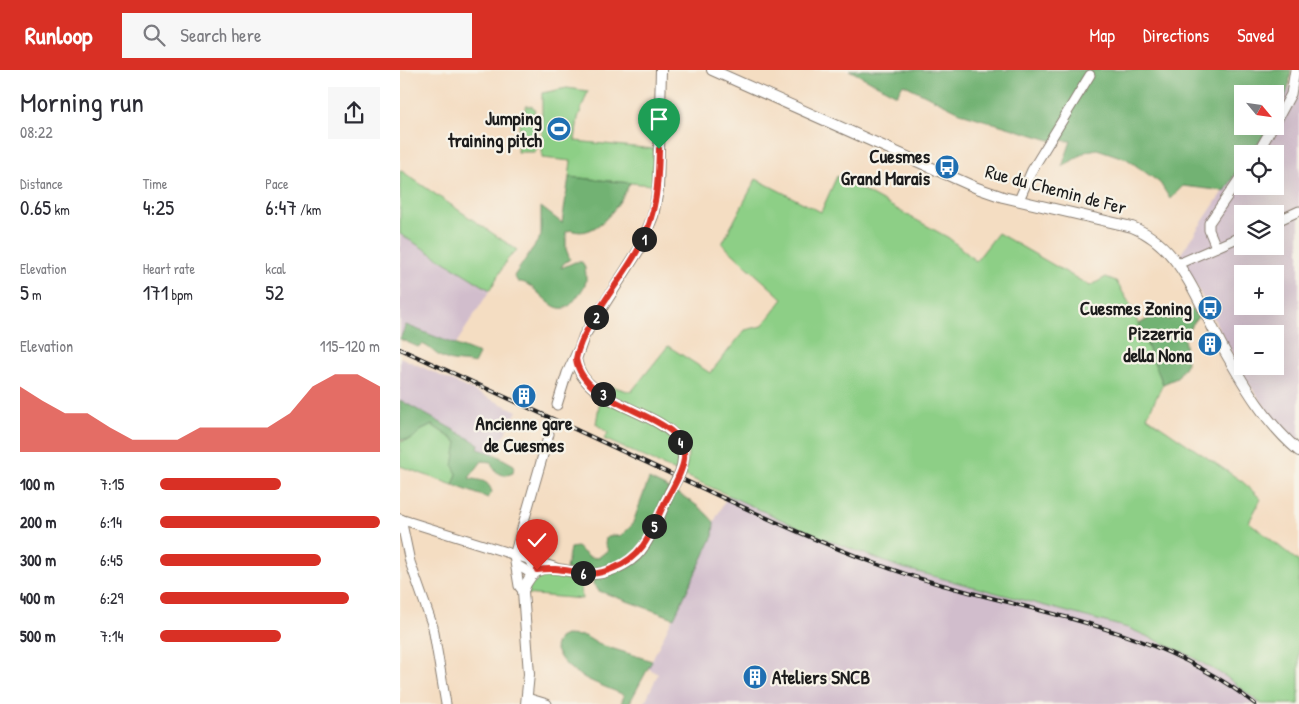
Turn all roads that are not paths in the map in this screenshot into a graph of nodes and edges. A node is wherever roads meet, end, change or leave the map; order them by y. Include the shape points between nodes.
1 (712, 70) edge
2 (1295, 70) edge
3 (663, 73) edge
4 (1090, 76) dead end
5 (1284, 107) edge
6 (1234, 188) edge
7 (1019, 200) junction
8 (1299, 211) edge
9 (1284, 218) edge
10 (1234, 239) edge
11 (1216, 247) junction
12 (1178, 264) junction
13 (577, 352) junction
14 (557, 405) dead end
15 (549, 434) dead end
16 (1299, 451) edge
17 (401, 519) edge
18 (528, 559) junction
19 (516, 561) junction
20 (554, 567) junction
21 (534, 572) junction
22 (523, 591) junction
23 (527, 701) edge
24 (446, 704) edge
25 (547, 704) edge

1 - 7 main road, Rue du Chemin de Fer via 977,188
2 - 5 street via 1291,94
3 - 13 main road via 658,190 653,216 640,248
4 - 7 street via 1032,170
6 - 11 street via 1209,224
7 - 12 main road, Rue du Chemin de Fer via 1138,230 1157,240
8 - 9 street
10 - 11 street
11 - 12 street
12 - 16 main road, Rue du Chemin de Fer via 1261,411
13 - 14 street
13 - 20 main road, bridge via 577,364 590,384 675,435 682,443 684,455 680,473 645,543 633,559 593,574
15 - 19 street
17 - 19 street
17 - 24 street via 412,568 433,627
18 - 19 street
18 - 20 street
18 - 21 street
19 - 21 street
19 - 22 street via 519,586
20 - 21 main road
21 - 22 main road
22 - 23 main road via 529,674
23 - 25 street

